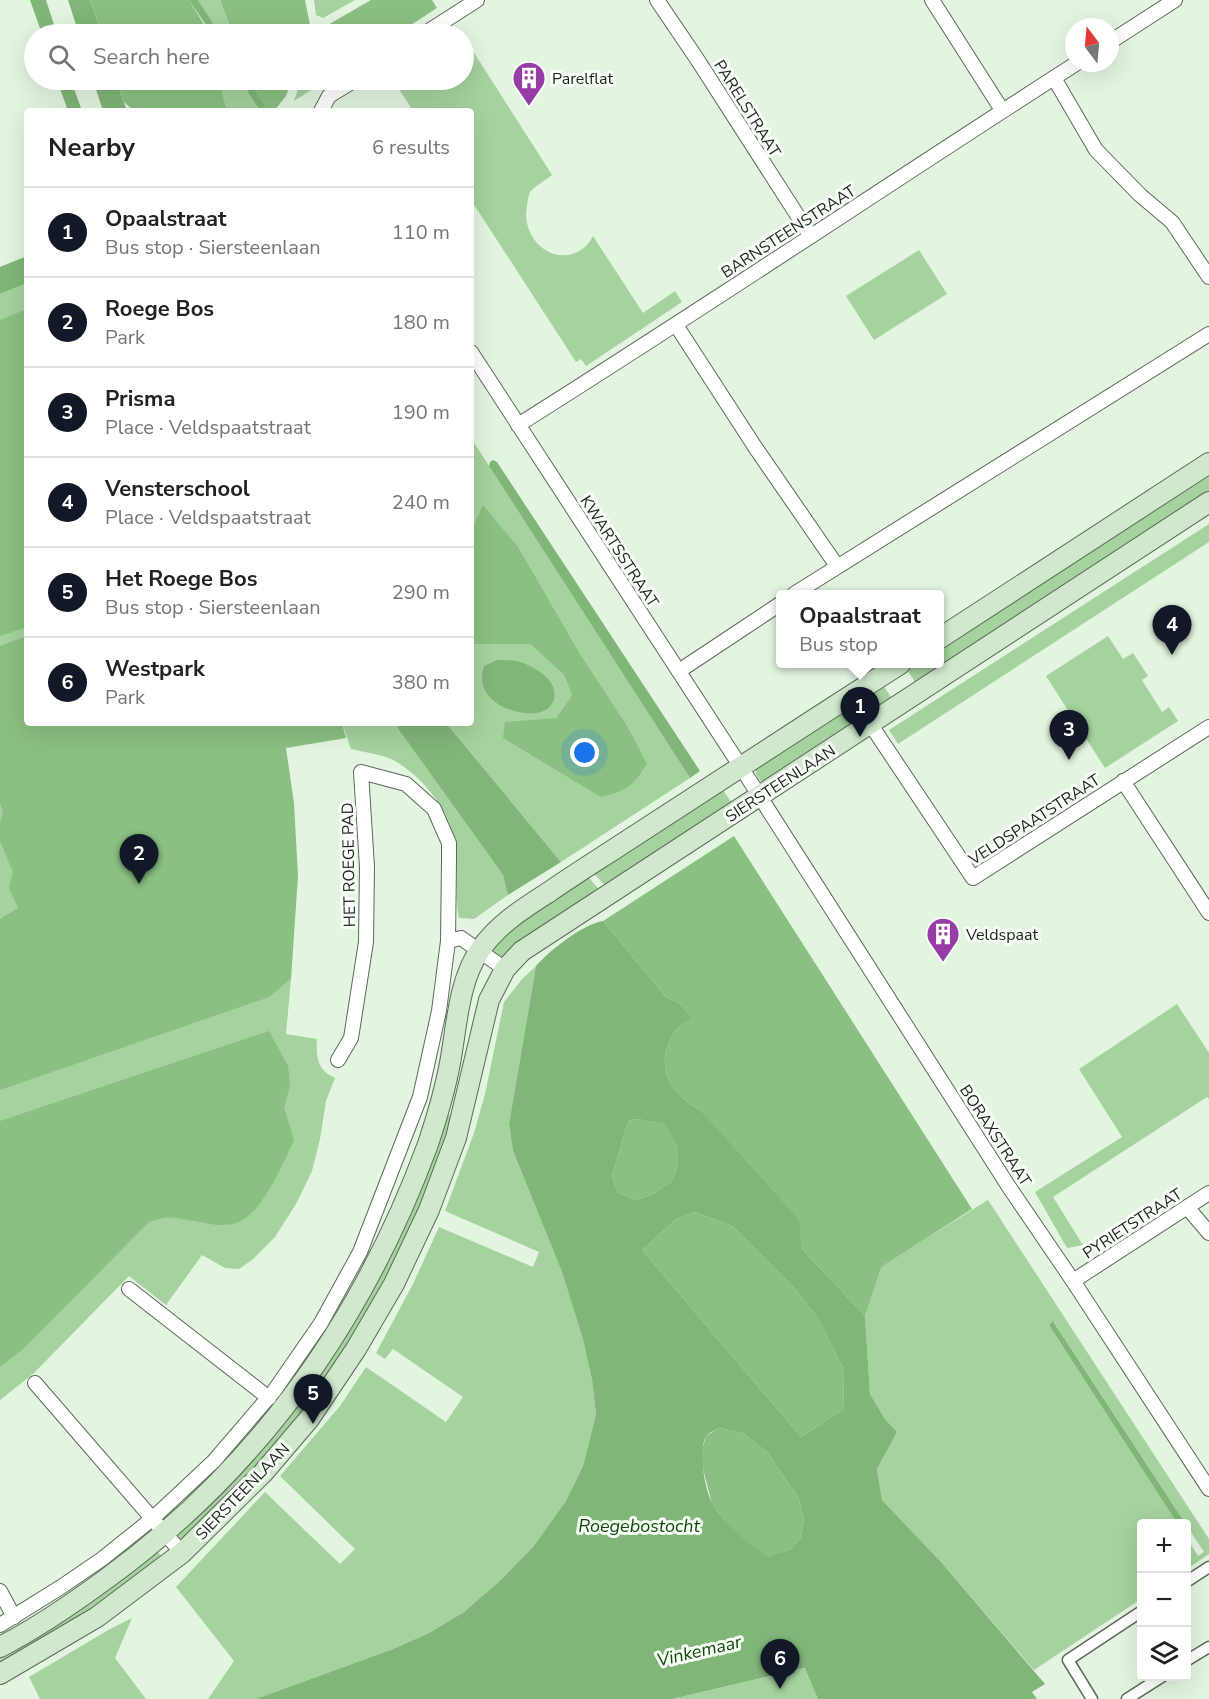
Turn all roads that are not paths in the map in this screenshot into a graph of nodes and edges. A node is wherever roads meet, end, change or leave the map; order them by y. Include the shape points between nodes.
1 (477, 0) edge
2 (657, 0) edge
3 (932, 0) edge
4 (1175, 0) edge
5 (440, 24) edge
6 (1119, 36) edge
7 (1065, 71) edge
8 (1054, 78) junction
9 (339, 90) edge
10 (322, 108) edge
11 (1002, 110) junction
12 (810, 235) junction
13 (1209, 277) edge
14 (676, 325) junction
15 (1209, 334) edge
16 (474, 357) edge
17 (518, 425) junction
18 (1209, 463) edge
19 (1209, 502) edge
20 (837, 566) junction
21 (800, 590) edge
22 (776, 607) edge
23 (944, 635) edge
24 (892, 668) edge
25 (679, 671) junction
26 (851, 695) junction
27 (869, 725) junction
28 (1209, 728) edge
29 (741, 767) junction
30 (361, 772) joint
31 (1123, 781) junction
32 (759, 795) junction
33 (1209, 913) edge
34 (448, 941) junction
35 (479, 952) junction
36 (505, 969) junction
37 (338, 1060) dead end
38 (420, 1097) junction
39 (442, 1101) junction
40 (464, 1107) junction
41 (1209, 1193) edge
42 (1187, 1207) junction
43 (1209, 1233) edge
44 (1073, 1281) junction
45 (129, 1289) dead end
46 (34, 1383) dead end
47 (269, 1398) junction
48 (1209, 1490) edge
49 (158, 1526) junction
50 (182, 1553) junction
51 (1209, 1568) edge
52 (1191, 1579) edge
53 (0, 1591) edge
54 (1137, 1614) edge
55 (14, 1617) junction
56 (0, 1624) edge
57 (0, 1647) edge
58 (1209, 1647) edge
59 (1191, 1658) edge
60 (0, 1674) edge
61 (1156, 1681) edge
62 (1092, 1699) edge
63 (1127, 1699) edge

1 - 5 street
2 - 12 street, PARELSTRAAT
3 - 11 street
4 - 6 street
7 - 8 street, BARNSTEENSTRAAT
8 - 11 street, BARNSTEENSTRAAT
8 - 13 street via 1096,150 1172,222
9 - 10 street via 329,96
11 - 12 street, BARNSTEENSTRAAT
12 - 14 street, BARNSTEENSTRAAT
14 - 17 street, BARNSTEENSTRAAT
14 - 20 street
15 - 20 street
16 - 17 street, KWARTSSTRAAT
17 - 25 street, KWARTSSTRAAT
18 - 23 main road
19 - 27 main road, SIERSTEENLAAN
20 - 21 street
22 - 25 street
24 - 26 main road, SIERSTEENLAAN
25 - 29 street, KWARTSSTRAAT
26 - 27 street, VELDSPAATSTRAAT
26 - 29 main road, SIERSTEENLAAN
27 - 31 street, VELDSPAATSTRAAT via 973,878
27 - 32 main road, SIERSTEENLAAN
28 - 31 street, VELDSPAATSTRAAT
29 - 32 street, BORAXSTRAAT
29 - 35 main road, SIERSTEENLAAN via 519,912 495,931
30 - 34 street, SIERSTEENLAAN via 406,784 434,809 441,822 449,843
30 - 37 street, HET ROEGE PAD via 368,867 366,942 351,1038
31 - 33 street
32 - 36 main road, SIERSTEENLAAN via 545,935
32 - 44 street, BORAXSTRAAT
34 - 35 street via 461,938
34 - 38 street, SIERSTEENLAAN via 439,1011
35 - 36 street
35 - 39 main road, SIERSTEENLAAN via 468,973
36 - 40 main road, SIERSTEENLAAN via 483,1017
38 - 39 street
38 - 47 street, SIERSTEENLAAN via 360,1252 321,1323
39 - 40 street
39 - 49 main road, SIERSTEENLAAN via 397,1221 357,1300 323,1355 289,1403 228,1474
40 - 50 main road, SIERSTEENLAAN via 429,1210 394,1284 356,1349 309,1419 263,1473
41 - 42 street, PYRIETSTRAAT
42 - 43 street
42 - 44 street, PYRIETSTRAAT
44 - 48 street, BORAXSTRAAT
45 - 47 street
46 - 49 street
47 - 49 street, SIERSTEENLAAN
49 - 50 street
49 - 55 street, SIERSTEENLAAN
49 - 57 main road, SIERSTEENLAAN via 128,1563 81,1598
50 - 60 main road, SIERSTEENLAAN via 97,1617
51 - 52 street
53 - 55 street
54 - 62 street via 1068,1660
55 - 56 street, SIERSTEENLAAN
58 - 59 street
61 - 63 street

